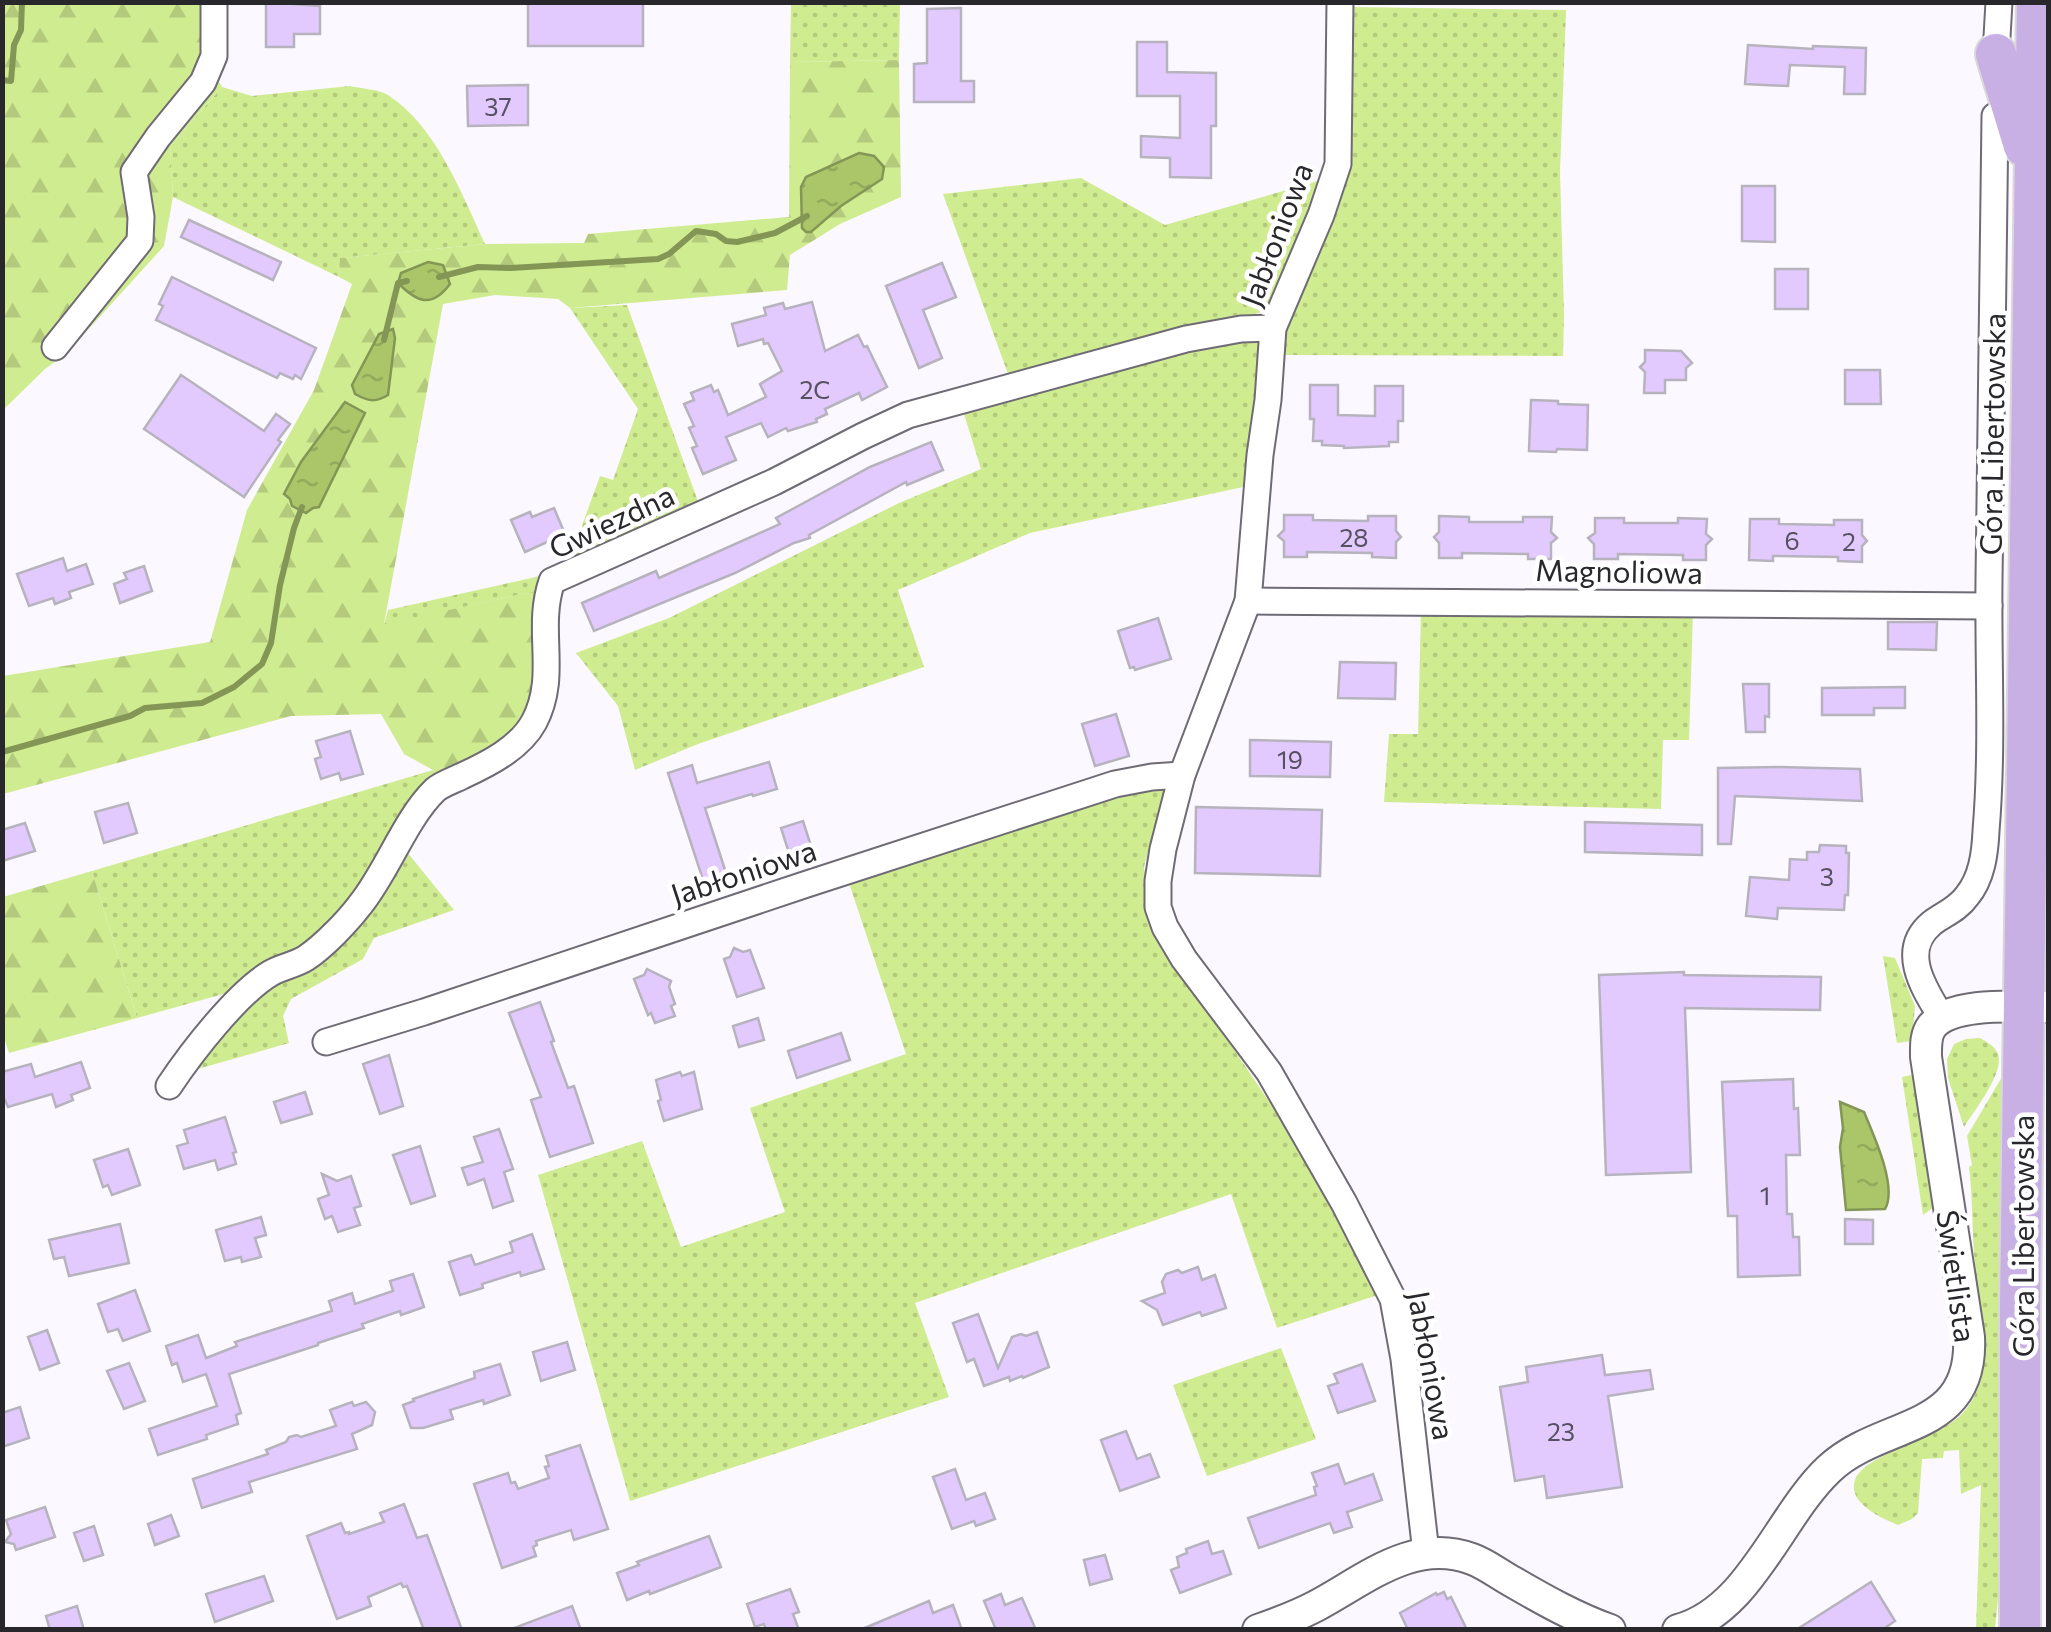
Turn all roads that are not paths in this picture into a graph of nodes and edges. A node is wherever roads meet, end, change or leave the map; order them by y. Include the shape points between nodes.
1 (214, 2) edge
2 (1340, 2) edge
3 (1999, 2) edge
4 (2037, 2) edge
5 (1996, 54) joint
6 (1995, 116) dead end
7 (2035, 184) junction
8 (1273, 328) junction
9 (55, 347) dead end
10 (1248, 601) junction
11 (1989, 606) junction
12 (1182, 775) junction
13 (2036, 1007) edge
14 (1942, 1018) junction
15 (326, 1042) dead end
16 (170, 1086) dead end
17 (1426, 1554) junction
18 (1258, 1630) edge
19 (1610, 1630) edge
20 (1678, 1630) edge
21 (2020, 1630) edge

1 - 9 street via 214,56 203,82 134,172 140,241
2 - 8 street, Jabłoniowa via 1338,164
3 - 5 street
4 - 7 highway, Góra Libertowska
5 - 7 highway
6 - 11 street, Góra Libertowska
7 - 13 highway, Góra Libertowska
8 - 10 street, Jabłoniowa
8 - 16 street, Gwiezdna via 1186,339 908,415 552,581 543,626 545,690 522,740 437,788 362,904 306,958 243,994
10 - 11 street, Magnoliowa
10 - 12 street, Jabłoniowa
11 - 14 street, Góra Libertowska via 1992,740 1984,857 1970,892 1922,933 1915,956
12 - 15 street, Jabłoniowa via 1115,784
12 - 17 street, Jabłoniowa via 1163,849 1158,907 1184,959 1270,1072 1393,1300
13 - 14 street via 1964,1010
13 - 21 highway, Góra Libertowska via 2020,1308
14 - 20 street, Świetlista via 1930,1030 1926,1057 1968,1321 1962,1385 1935,1413 1829,1470 1738,1589 1704,1620
17 - 18 street via 1379,1568
17 - 19 street via 1474,1560

